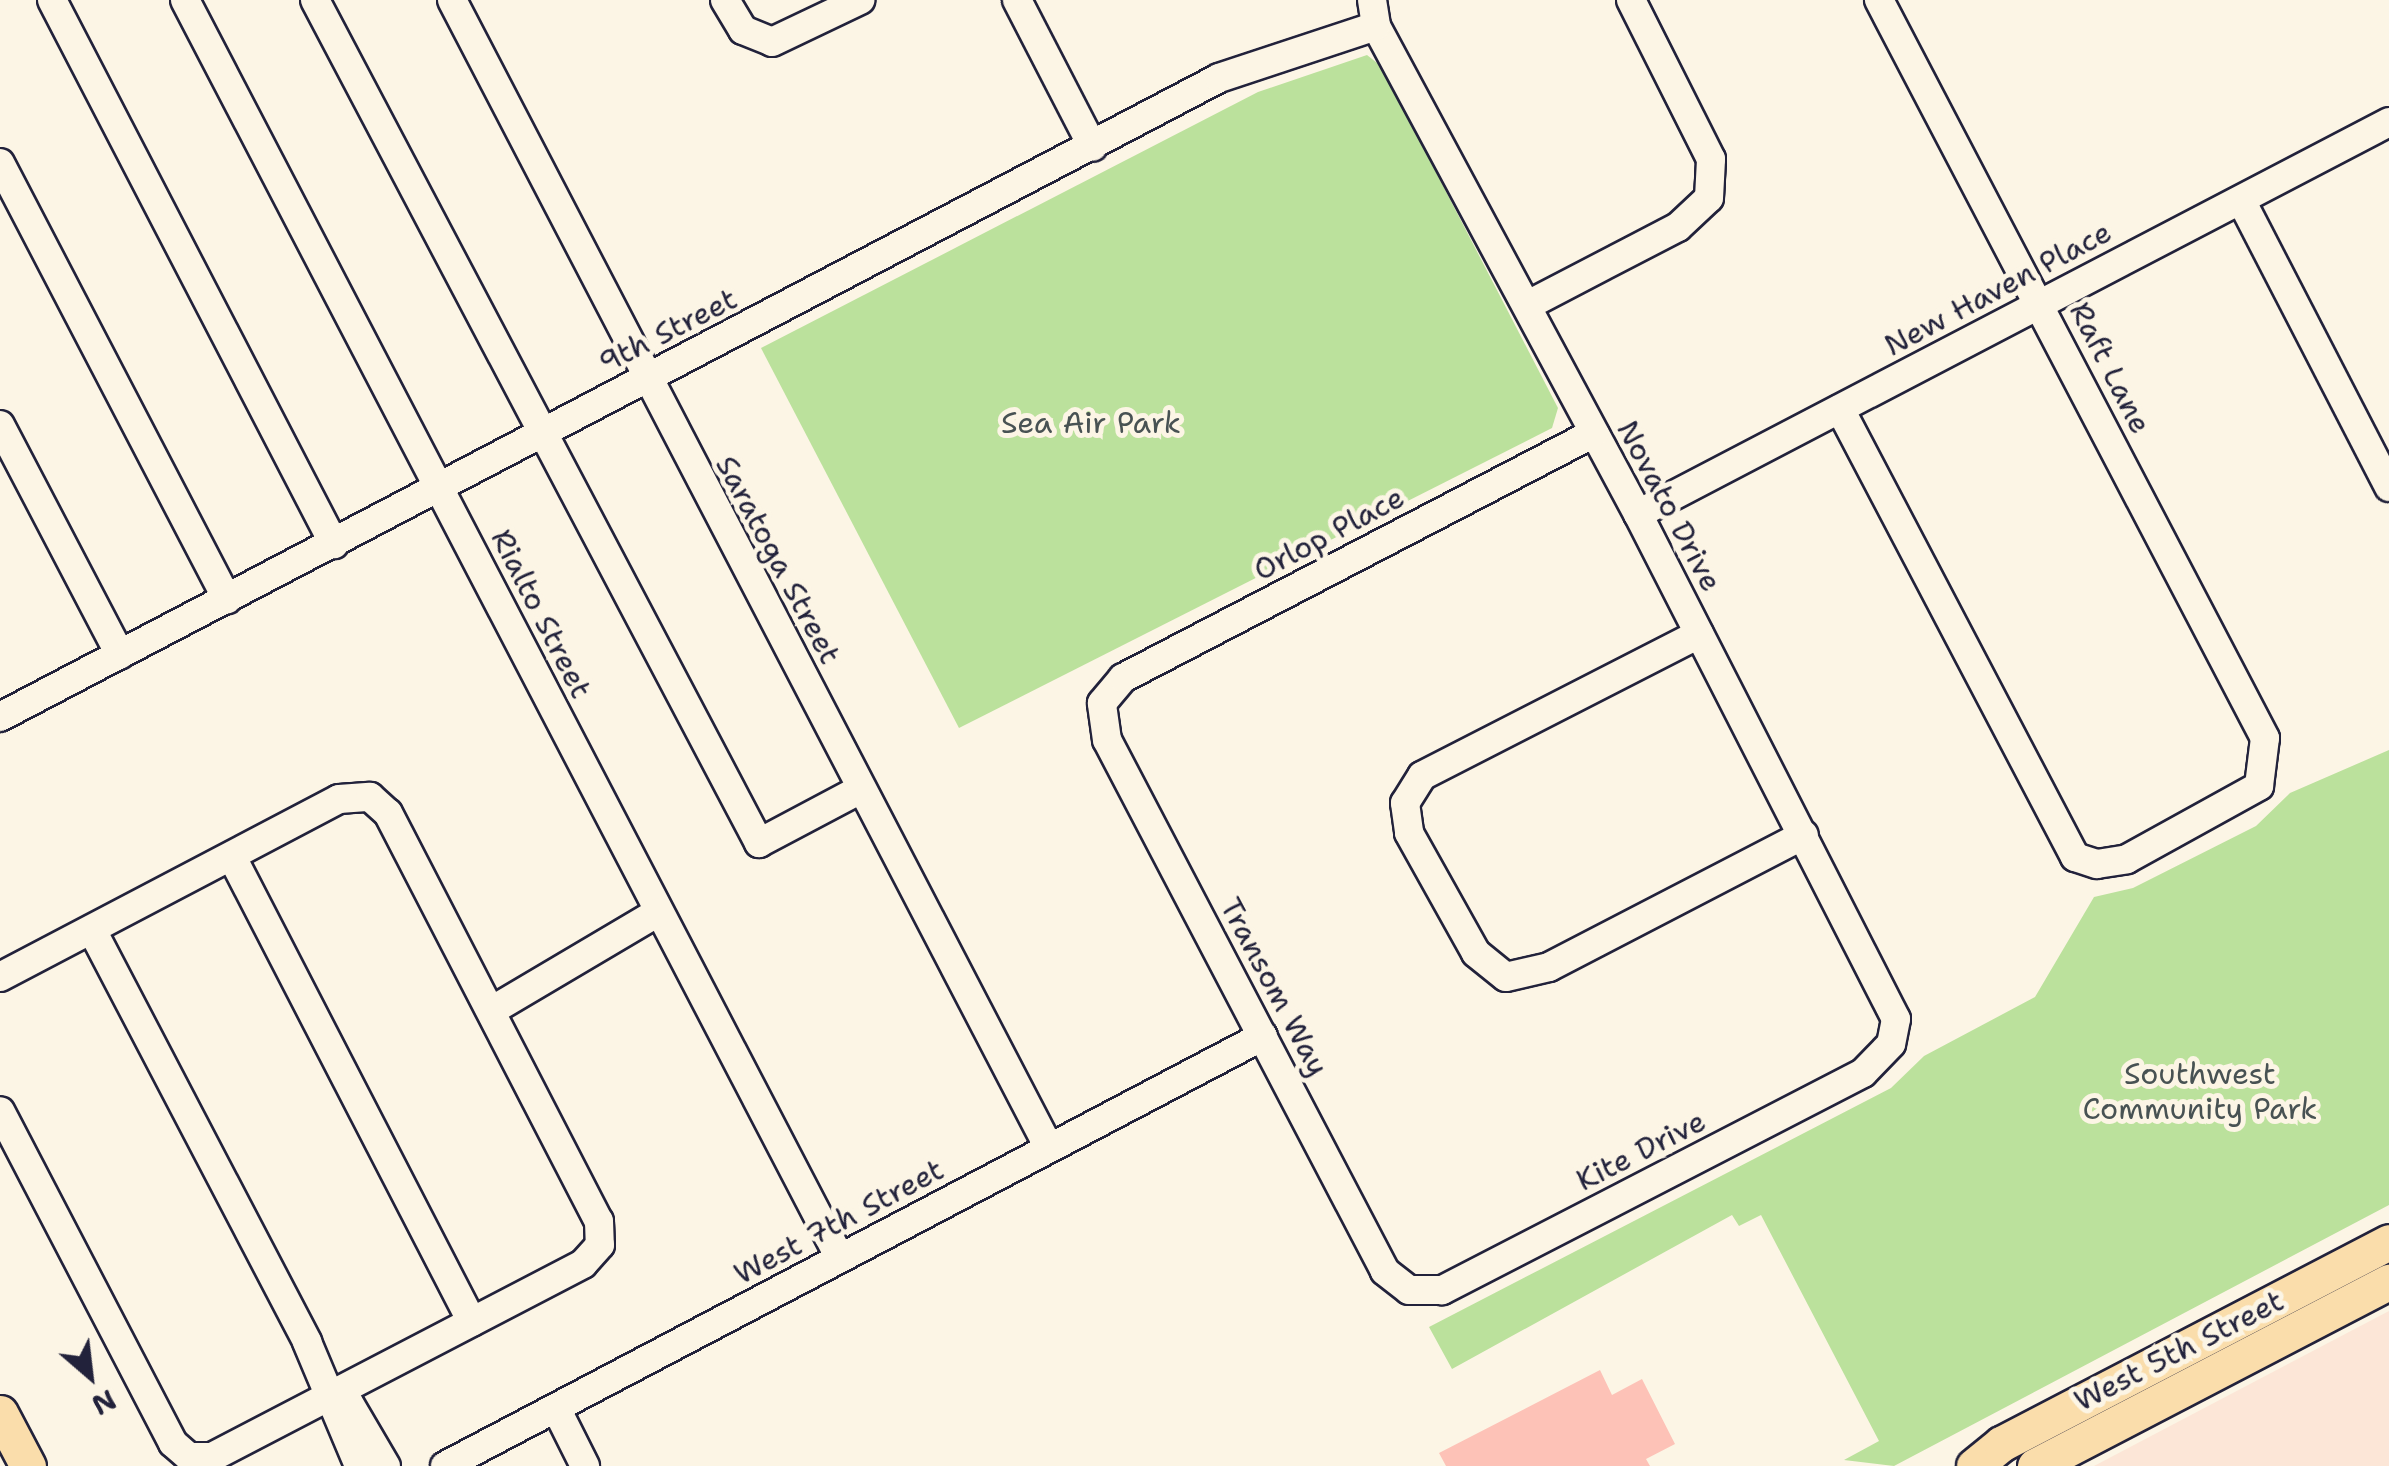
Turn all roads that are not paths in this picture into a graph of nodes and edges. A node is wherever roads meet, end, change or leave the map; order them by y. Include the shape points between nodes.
1 (52, 0) edge
2 (185, 0) edge
3 (315, 0) edge
4 (452, 0) edge
5 (726, 0) edge
6 (860, 0) edge
7 (1017, 0) edge
8 (1631, 0) edge
9 (1879, 0) edge
10 (1374, 13) edge
11 (2389, 122) edge
12 (1094, 147) junction
13 (0, 163) edge
14 (2241, 200) junction
15 (2040, 304) junction
16 (1528, 305) junction
17 (647, 379) junction
18 (1840, 408) junction
19 (0, 425) edge
20 (543, 433) junction
21 (1594, 433) junction
22 (439, 487) junction
23 (2389, 487) edge
24 (1638, 514) junction
25 (334, 544) junction
26 (227, 599) junction
27 (1699, 634) junction
28 (120, 655) junction
29 (1102, 703) joint
30 (4, 707) edge
31 (861, 788) junction
32 (1804, 835) junction
33 (232, 857) junction
34 (658, 913) junction
35 (92, 930) junction
36 (0, 977) edge
37 (488, 1004) junction
38 (1263, 1036) junction
39 (1891, 1044) joint
40 (0, 1111) edge
41 (1049, 1148) junction
42 (2389, 1242) edge
43 (840, 1258) junction
44 (2388, 1285) edge
45 (1410, 1290) joint
46 (472, 1322) junction
47 (332, 1394) junction
48 (556, 1408) junction
49 (0, 1413) edge
50 (359, 1450) edge
51 (28, 1466) edge
52 (386, 1466) edge
53 (445, 1466) edge
54 (585, 1466) edge
55 (1974, 1466) edge
56 (2035, 1466) edge

1 - 25 street
2 - 22 street, Rialto Street
3 - 20 street
4 - 17 street, Saratoga Street
5 - 6 street via 758,39 788,39
7 - 12 street
8 - 16 street via 1711,159 1709,198 1678,228
9 - 15 street, Raft Lane
10 - 12 street, 9th Street via 1246,66
10 - 16 street, Novato Drive
11 - 14 street, New Haven Place
12 - 17 street, 9th Street
13 - 26 street
14 - 15 street, New Haven Place
14 - 23 street
15 - 18 street, New Haven Place
15 - 18 street, Raft Lane via 2265,738 2266,772 2249,796 2127,858 2097,864 2066,846
16 - 21 street, Novato Drive
17 - 20 street, 9th Street
17 - 31 street, Saratoga Street
18 - 24 street, New Haven Place
19 - 28 street
20 - 22 street, 9th Street
20 - 31 street via 759,844
21 - 24 street, Novato Drive
21 - 29 street, Orlop Place via 1123,678
22 - 25 street, 9th Street
22 - 34 street, Rialto Street
24 - 27 street, Novato Drive
25 - 26 street, 9th Street
26 - 28 street, 9th Street
27 - 32 street, Novato Drive
27 - 32 street via 1508,728 1412,786 1405,803 1409,833 1476,953 1506,976 1549,967
28 - 30 street, 9th Street
29 - 38 street, Transom Way via 1107,740
31 - 41 street, Saratoga Street
32 - 39 street, Novato Drive via 1891,1000
33 - 35 street
33 - 37 street via 346,796 370,797 388,813
33 - 46 street
34 - 37 street
34 - 43 street, Rialto Street
35 - 36 street
35 - 47 street
37 - 46 street via 600,1221 594,1255
38 - 41 street, West 7th Street
38 - 45 street, Transom Way via 1385,1271
39 - 45 street, Kite Drive via 1863,1073 1442,1290
40 - 47 street via 173,1443 189,1458 212,1457
41 - 43 street, West 7th Street
42 - 55 main road, West 5th Street via 2001,1444
43 - 48 street, West 7th Street
44 - 56 main road, West 5th Street
46 - 47 street
47 - 50 street via 350,1403
48 - 53 street, West 7th Street
48 - 54 street
49 - 51 main road
50 - 52 street

